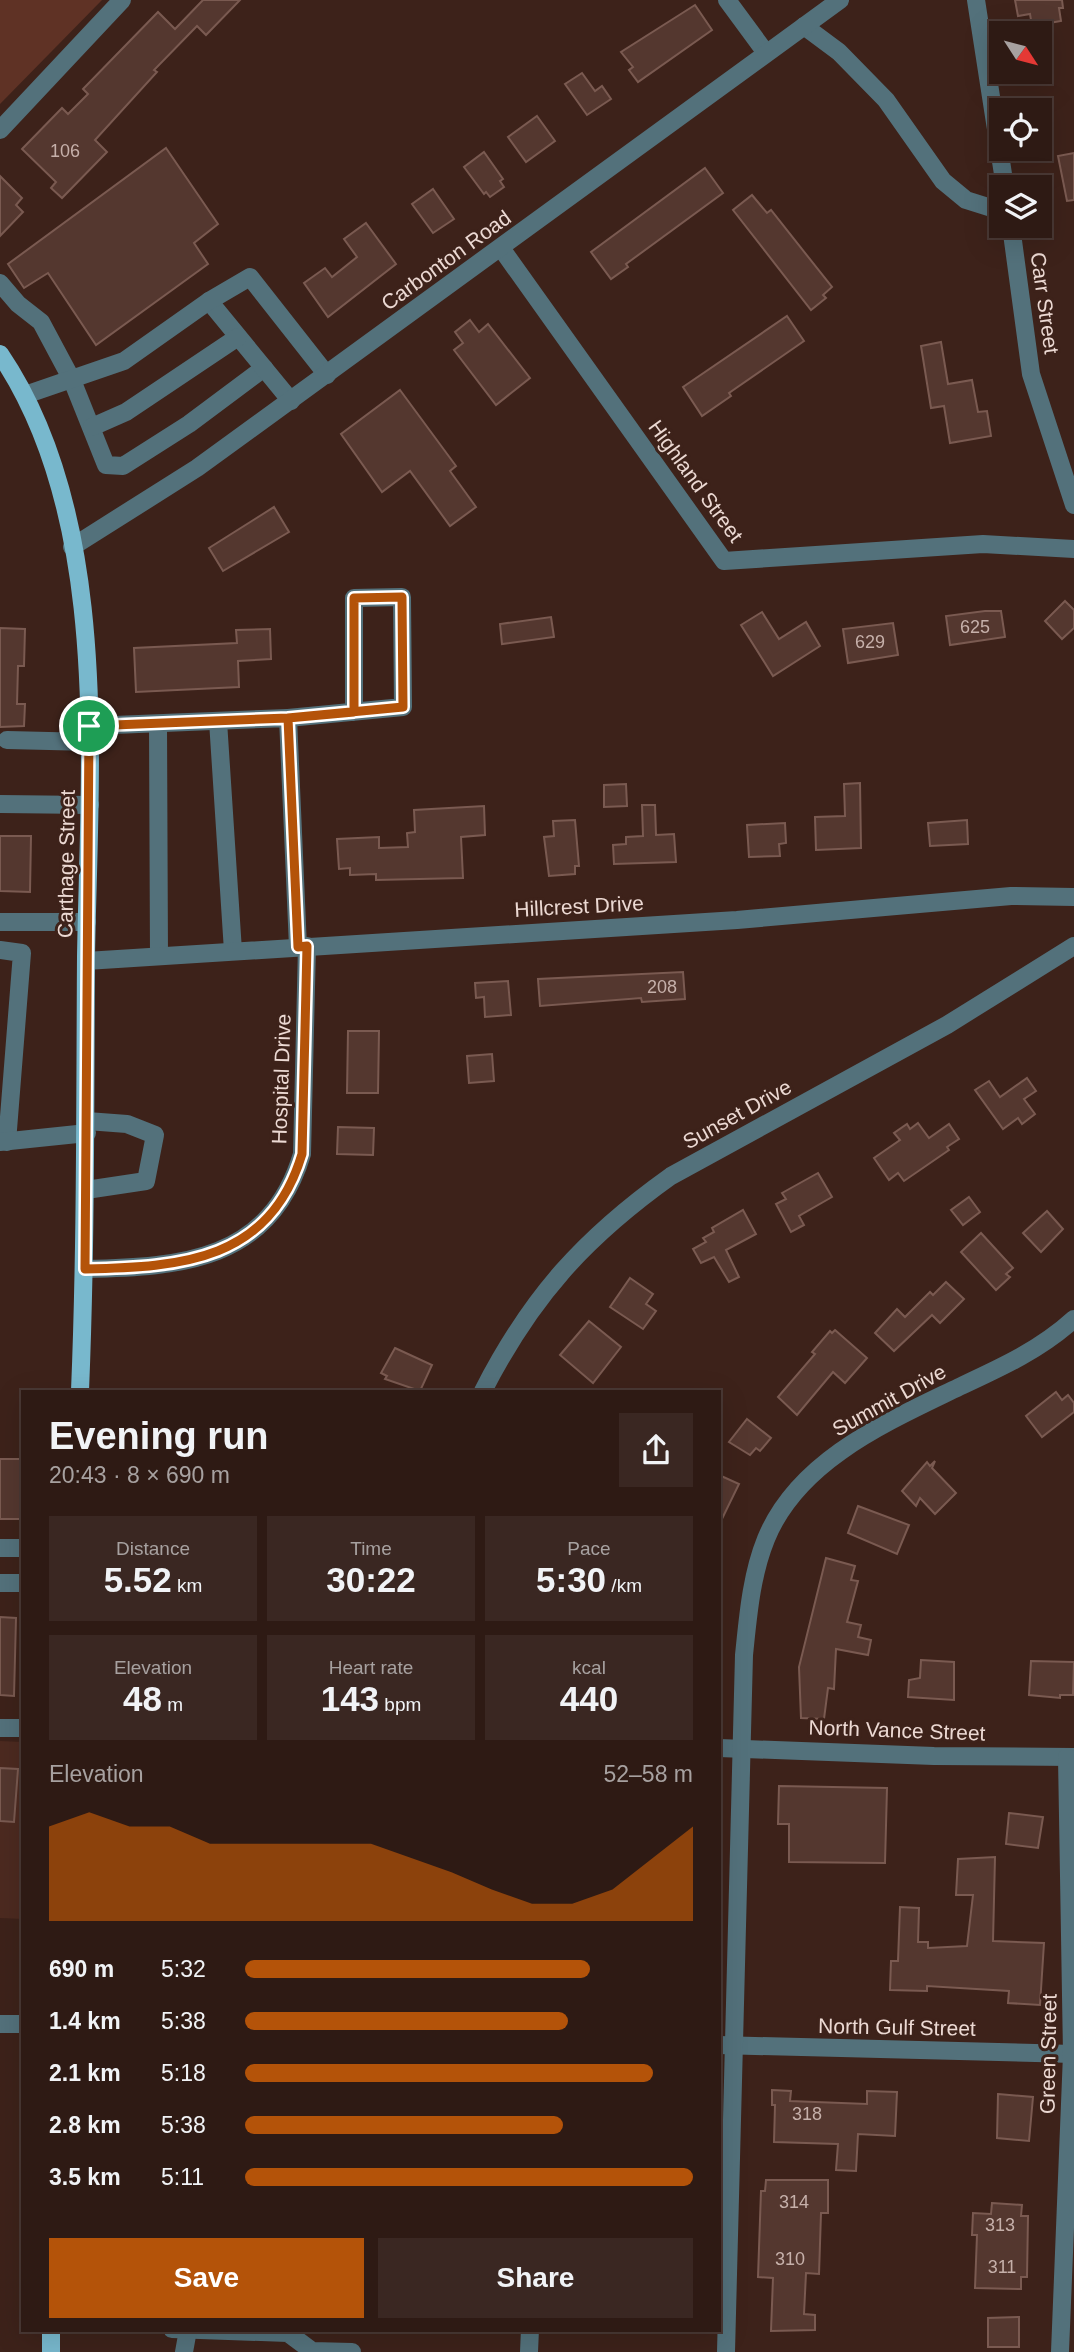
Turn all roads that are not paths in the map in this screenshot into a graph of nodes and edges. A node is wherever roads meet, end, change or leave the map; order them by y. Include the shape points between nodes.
1 (122, 0) edge
2 (727, 0) edge
3 (840, 0) edge
4 (976, 0) edge
5 (804, 26) junction
6 (766, 53) junction
7 (0, 131) edge
8 (1003, 175) edge
9 (989, 207) edge
10 (1013, 238) edge
11 (501, 248) junction
12 (0, 282) edge
13 (209, 302) junction
14 (238, 337) junction
15 (0, 354) edge
16 (264, 368) junction
17 (327, 375) junction
18 (72, 380) junction
19 (25, 395) junction
20 (291, 401) junction
21 (92, 427) junction
22 (1074, 505) edge
23 (72, 547) junction
24 (1074, 549) edge
25 (354, 712) junction
26 (288, 718) junction
27 (218, 721) junction
28 (158, 724) junction
29 (90, 734) junction
30 (7, 740) dead end
31 (0, 804) edge
32 (90, 805) junction
33 (1074, 897) edge
34 (0, 922) edge
35 (87, 922) junction
36 (302, 946) junction
37 (1074, 946) edge
38 (0, 950) edge
39 (233, 951) junction
40 (159, 956) junction
41 (86, 961) junction
42 (8, 1023) edge
43 (87, 1127) junction
44 (3, 1142) edge
45 (86, 1191) junction
46 (85, 1269) junction
47 (1074, 1319) edge
48 (80, 1390) edge
49 (483, 1390) edge
50 (0, 1548) edge
51 (21, 1548) edge
52 (0, 1583) edge
53 (21, 1583) edge
54 (0, 1728) edge
55 (21, 1728) edge
56 (721, 1748) edge
57 (741, 1749) junction
58 (1070, 1757) edge
59 (0, 2024) edge
60 (21, 2024) edge
61 (727, 2046) edge
62 (1073, 2054) edge
63 (51, 2332) edge
64 (188, 2332) edge
65 (255, 2332) edge
66 (530, 2332) edge
67 (303, 2348) edge
68 (51, 2352) edge
69 (184, 2352) edge
70 (352, 2352) edge
71 (529, 2352) edge
72 (726, 2352) edge
73 (1060, 2352) edge

1 - 7 street
2 - 6 street
3 - 5 street, Carbonton Road
4 - 8 street
5 - 6 street, Carbonton Road
5 - 9 street via 839,52 886,100 943,181 967,200
6 - 11 street, Carbonton Road
10 - 22 street, Carr Street via 1031,374
11 - 17 street, Carbonton Road
11 - 24 street, Highland Street via 724,561 983,544
12 - 18 street via 41,322
13 - 14 street
13 - 17 street via 250,278
13 - 18 street via 124,361
14 - 16 street
14 - 21 street via 126,412
15 - 19 main road, Carthage Street
16 - 20 street
16 - 21 street via 123,466 106,465
17 - 20 street, Carbonton Road
18 - 19 street
18 - 21 street
19 - 23 main road, Carthage Street via 51,461
20 - 23 street, Carbonton Road via 197,468
23 - 29 main road, Carthage Street via 88,669
25 - 25 street via 403,707 402,597 354,598
25 - 26 street
26 - 27 street
26 - 36 street, Hospital Drive
27 - 28 street
27 - 39 street
28 - 29 street
28 - 40 street
29 - 30 street
29 - 32 main road, Carthage Street
31 - 32 street
32 - 35 main road, Carthage Street
33 - 36 street, Hillcrest Drive via 1012,896 737,920
34 - 35 street
35 - 41 main road, Carthage Street
36 - 39 street, Hillcrest Drive
36 - 46 street, Hospital Drive via 302,1154 284,1199 260,1228 211,1255 154,1268
37 - 49 street, Sunset Drive via 947,1025 671,1176 642,1197 582,1248 550,1286 517,1328
38 - 42 street via 23,953
39 - 40 street, Hillcrest Drive
40 - 41 street, Hillcrest Drive
41 - 43 main road, Carthage Street
42 - 44 street
43 - 44 street
43 - 45 main road, Carthage Street
43 - 45 street via 127,1124 155,1135 146,1181
45 - 46 main road, Carthage Street
46 - 48 main road, Carthage Street
47 - 57 street, Summit Drive via 1007,1366 865,1434 804,1483 781,1512 766,1539 750,1600
50 - 51 street
52 - 53 street
54 - 55 street
56 - 57 street, North Vance Street
57 - 58 street, North Vance Street
57 - 61 street, Summit Drive
58 - 62 street, Green Street
59 - 60 street
61 - 62 street, North Gulf Street
61 - 72 street, Summit Drive
62 - 73 street, Green Street
63 - 68 main road
64 - 69 street
65 - 67 street via 288,2333
66 - 71 street
67 - 70 street

